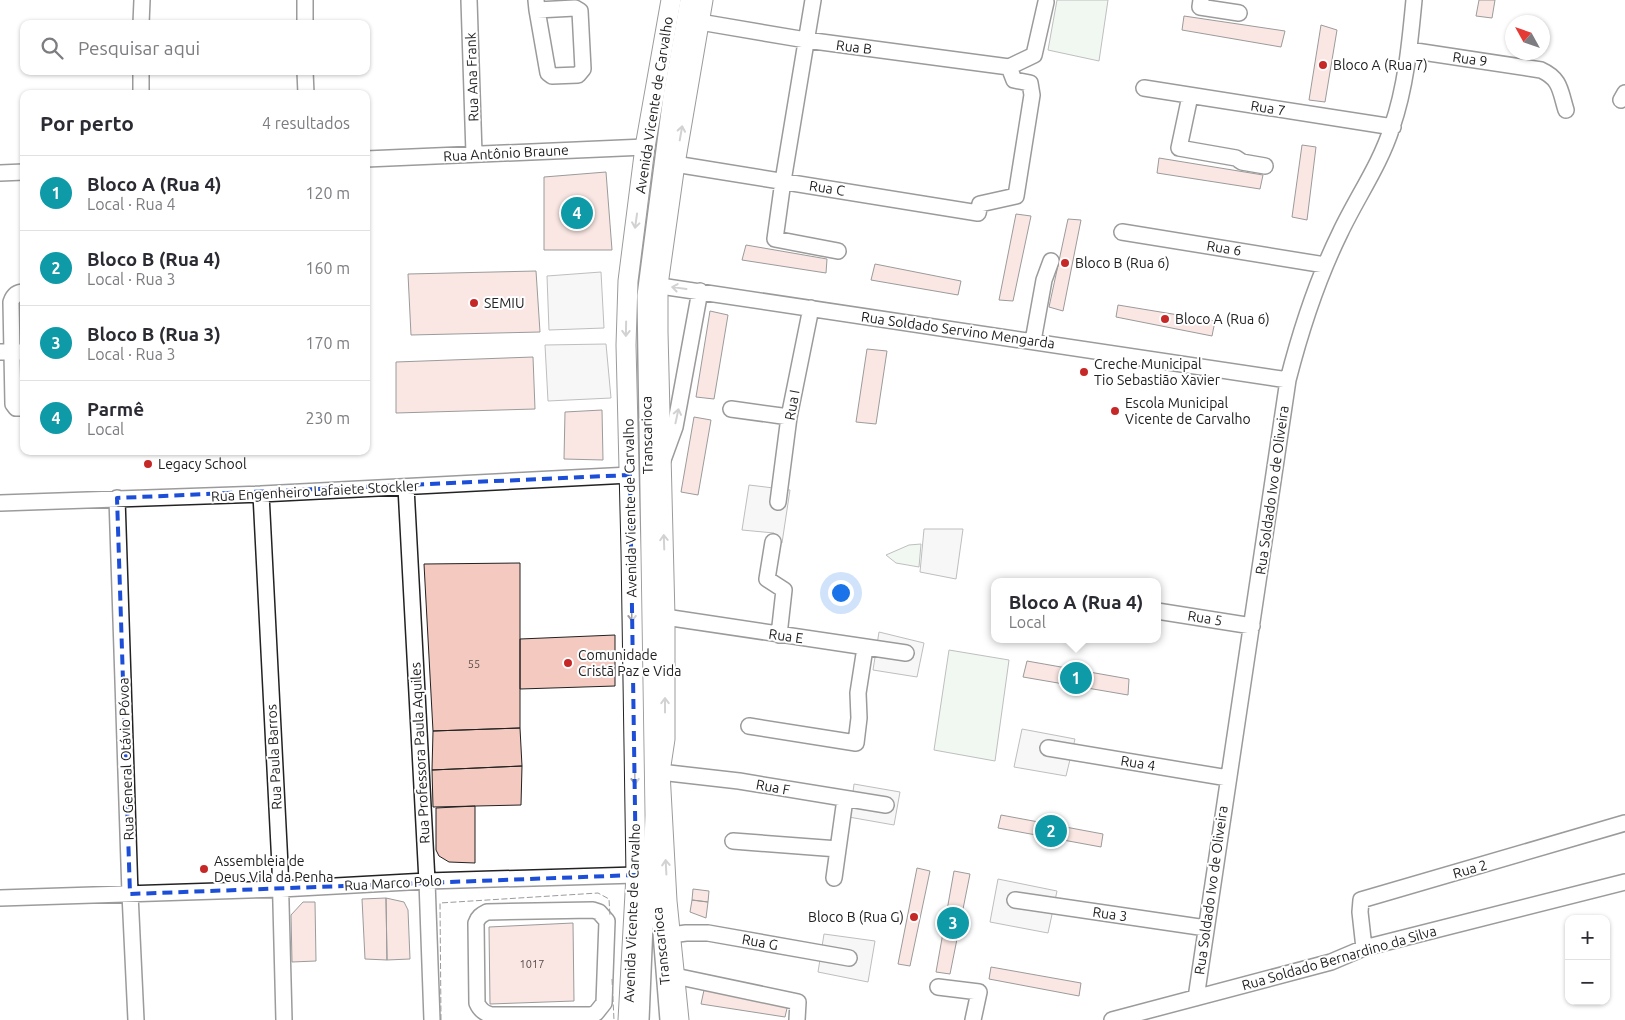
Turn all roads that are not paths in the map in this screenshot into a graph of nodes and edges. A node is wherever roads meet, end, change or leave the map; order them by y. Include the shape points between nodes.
1 (142, 0) edge
2 (305, 0) edge
3 (469, 0) edge
4 (671, 0) edge
5 (688, 0) edge
6 (704, 0) edge
7 (813, 0) edge
8 (1201, 0) edge
9 (1414, 0) edge
10 (1046, 2) dead end
11 (536, 5) edge
12 (1239, 13) dead end
13 (142, 20) edge
14 (305, 20) edge
15 (700, 22) junction
16 (806, 40) junction
17 (1409, 50) junction
18 (1009, 67) junction
19 (141, 75) edge
20 (306, 75) edge
21 (1144, 88) dead end
22 (141, 90) edge
23 (306, 90) edge
24 (1190, 96) junction
25 (1566, 110) dead end
26 (1393, 127) junction
27 (645, 147) junction
28 (474, 154) junction
29 (370, 159) edge
30 (675, 164) junction
31 (1265, 166) dead end
32 (0, 172) edge
33 (20, 172) edge
34 (783, 182) junction
35 (1122, 232) dead end
36 (838, 251) dead end
37 (1050, 261) dead end
38 (1325, 265) junction
39 (644, 283) junction
40 (700, 291) junction
41 (20, 292) edge
42 (811, 308) junction
43 (1034, 341) junction
44 (12, 352) edge
45 (1288, 380) junction
46 (20, 408) edge
47 (731, 409) dead end
48 (789, 417) junction
49 (662, 462) junction
50 (630, 475) junction
51 (406, 487) junction
52 (261, 494) junction
53 (118, 498) junction
54 (778, 502) dead end
55 (0, 503) edge
56 (773, 542) dead end
57 (1161, 612) edge
58 (666, 617) junction
59 (1252, 626) junction
60 (779, 635) junction
61 (865, 648) junction
62 (906, 653) dead end
63 (749, 726) dead end
64 (1048, 748) dead end
65 (660, 772) junction
66 (1228, 778) junction
67 (845, 799) junction
68 (886, 806) dead end
69 (1625, 823) edge
70 (733, 841) dead end
71 (838, 849) junction
72 (644, 873) junction
73 (834, 878) dead end
74 (427, 882) junction
75 (1625, 882) edge
76 (281, 889) junction
77 (130, 894) junction
78 (0, 898) edge
79 (1015, 900) dead end
80 (1206, 928) junction
81 (671, 935) junction
82 (1364, 948) junction
83 (849, 958) dead end
84 (605, 968) junction
85 (630, 969) junction
86 (683, 978) junction
87 (938, 987) dead end
88 (1196, 998) junction
89 (136, 1020) edge
90 (284, 1020) edge
91 (432, 1020) edge
92 (628, 1020) edge
93 (641, 1020) edge
94 (668, 1020) edge
95 (679, 1020) edge
96 (797, 1020) edge
97 (973, 1020) edge
98 (1112, 1020) edge

1 - 13 street
2 - 14 street
3 - 28 street, Rua Ana Frank
4 - 27 main road, Avenida Vicente de Carvalho
5 - 39 street, Transcarioca
6 - 15 main road, Avenida Vicente de Carvalho
7 - 16 street
8 - 12 street via 1200,7
9 - 17 street, Rua Soldado Ivo de Oliveira
10 - 18 street via 1034,55
11 - 11 street via 548,74 578,75 583,69 580,11
15 - 16 street, Rua B
30 -> 15 main road, Avenida Vicente de Carvalho
16 - 18 street, Rua B
16 - 34 street
17 - 25 street, Rua 9 via 1541,70 1558,82
17 - 26 street, Rua Soldado Ivo de Oliveira
18 - 34 street, Rua C via 1014,80 1030,83 1032,94 1016,196 980,204 978,213
19 - 22 street
20 - 23 street
21 - 24 street, Rua 7
24 - 26 street, Rua 7
24 - 31 street via 1179,148
26 - 38 street, Rua Soldado Ivo de Oliveira
27 - 28 street, Rua Antônio Braune
27 -> 39 main road, Avenida Vicente de Carvalho
28 - 29 street, Rua Antônio Braune
30 - 34 street, Rua C
30 - 39 main road, Avenida Vicente de Carvalho
32 - 33 street
34 - 36 street via 776,240
35 - 38 street, Rua 6
37 - 43 street
38 - 45 street, Rua Soldado Ivo de Oliveira via 1309,306
40 -> 39 street, Rua Soldado Servino Mengarda
39 - 49 main road, Avenida Vicente de Carvalho via 658,332
39 -> 50 main road, Avenida Vicente de Carvalho via 626,345
39 - 72 street, Transcarioca via 653,815
40 - 42 street, Rua Soldado Servino Mengarda
49 -> 40 street, Avenida Vicente de Carvalho via 675,427
41 - 44 street via 11,302
42 - 43 street, Rua Soldado Servino Mengarda
42 - 48 street, Rua I
43 - 45 street, Rua Soldado Servino Mengarda
44 - 46 street via 13,404
45 - 59 street, Rua Soldado Ivo de Oliveira
47 - 48 street
48 - 54 street, Rua I
58 -> 49 main road, Avenida Vicente de Carvalho
50 - 51 street, Rua Engenheiro Lafaiete Stockler
50 -> 72 main road, Avenida Vicente de Carvalho
51 - 52 street, Rua Engenheiro Lafaiete Stockler
51 - 74 street, Rua Professora Paula Aquiles
52 - 53 street, Rua Engenheiro Lafaiete Stockler
52 - 76 street, Rua Paula Barros
53 - 55 street, Rua Engenheiro Lafaiete Stockler
53 - 77 street, Rua General Otávio Póvoa
56 - 60 street via 767,579 784,590
57 - 59 street, Rua 5
58 - 60 street, Rua E
65 -> 58 main road, Avenida Vicente de Carvalho via 665,739
59 - 66 street, Rua Soldado Ivo de Oliveira
60 - 61 street, Rua E
61 - 62 street, Rua E
61 - 63 street via 858,693 856,743
64 - 66 street, Rua 4
65 - 67 street, Rua F via 739,781
81 -> 65 main road, Avenida Vicente de Carvalho
66 - 80 street, Rua Soldado Ivo de Oliveira
67 - 68 street, Rua F
67 - 71 street
69 - 82 street, Rua 2 via 1361,900
70 - 71 street
71 - 73 street
72 - 74 street, Rua Marco Polo
72 - 85 main road, Avenida Vicente de Carvalho
72 - 93 street, Transcarioca via 646,900
72 - 94 street, Transcarioca via 660,933
74 - 76 street, Rua Marco Polo
74 - 91 street, Rua Professora Paula Aquiles
75 - 82 street, Rua Soldado Bernardino da Silva
76 - 77 street, Rua Marco Polo
76 - 90 street, Rua Paula Barros
77 - 78 street, Rua Marco Polo
77 - 89 street, Rua General Otávio Póvoa
79 - 80 street, Rua 3
80 - 88 street, Rua Soldado Ivo de Oliveira
81 - 83 street, Rua G via 708,933
81 - 86 main road, Avenida Vicente de Carvalho
82 - 88 street, Rua Soldado Bernardino da Silva via 1331,962
84 - 84 street via 607,921 599,912 487,912 476,923 477,1004 484,1013 591,1015 604,1003
84 - 85 street
85 - 92 main road, Avenida Vicente de Carvalho
86 - 95 main road, Avenida Vicente de Carvalho
86 - 96 street via 798,1002
87 - 97 street via 978,992
88 - 98 street, Rua Soldado Bernardino da Silva

